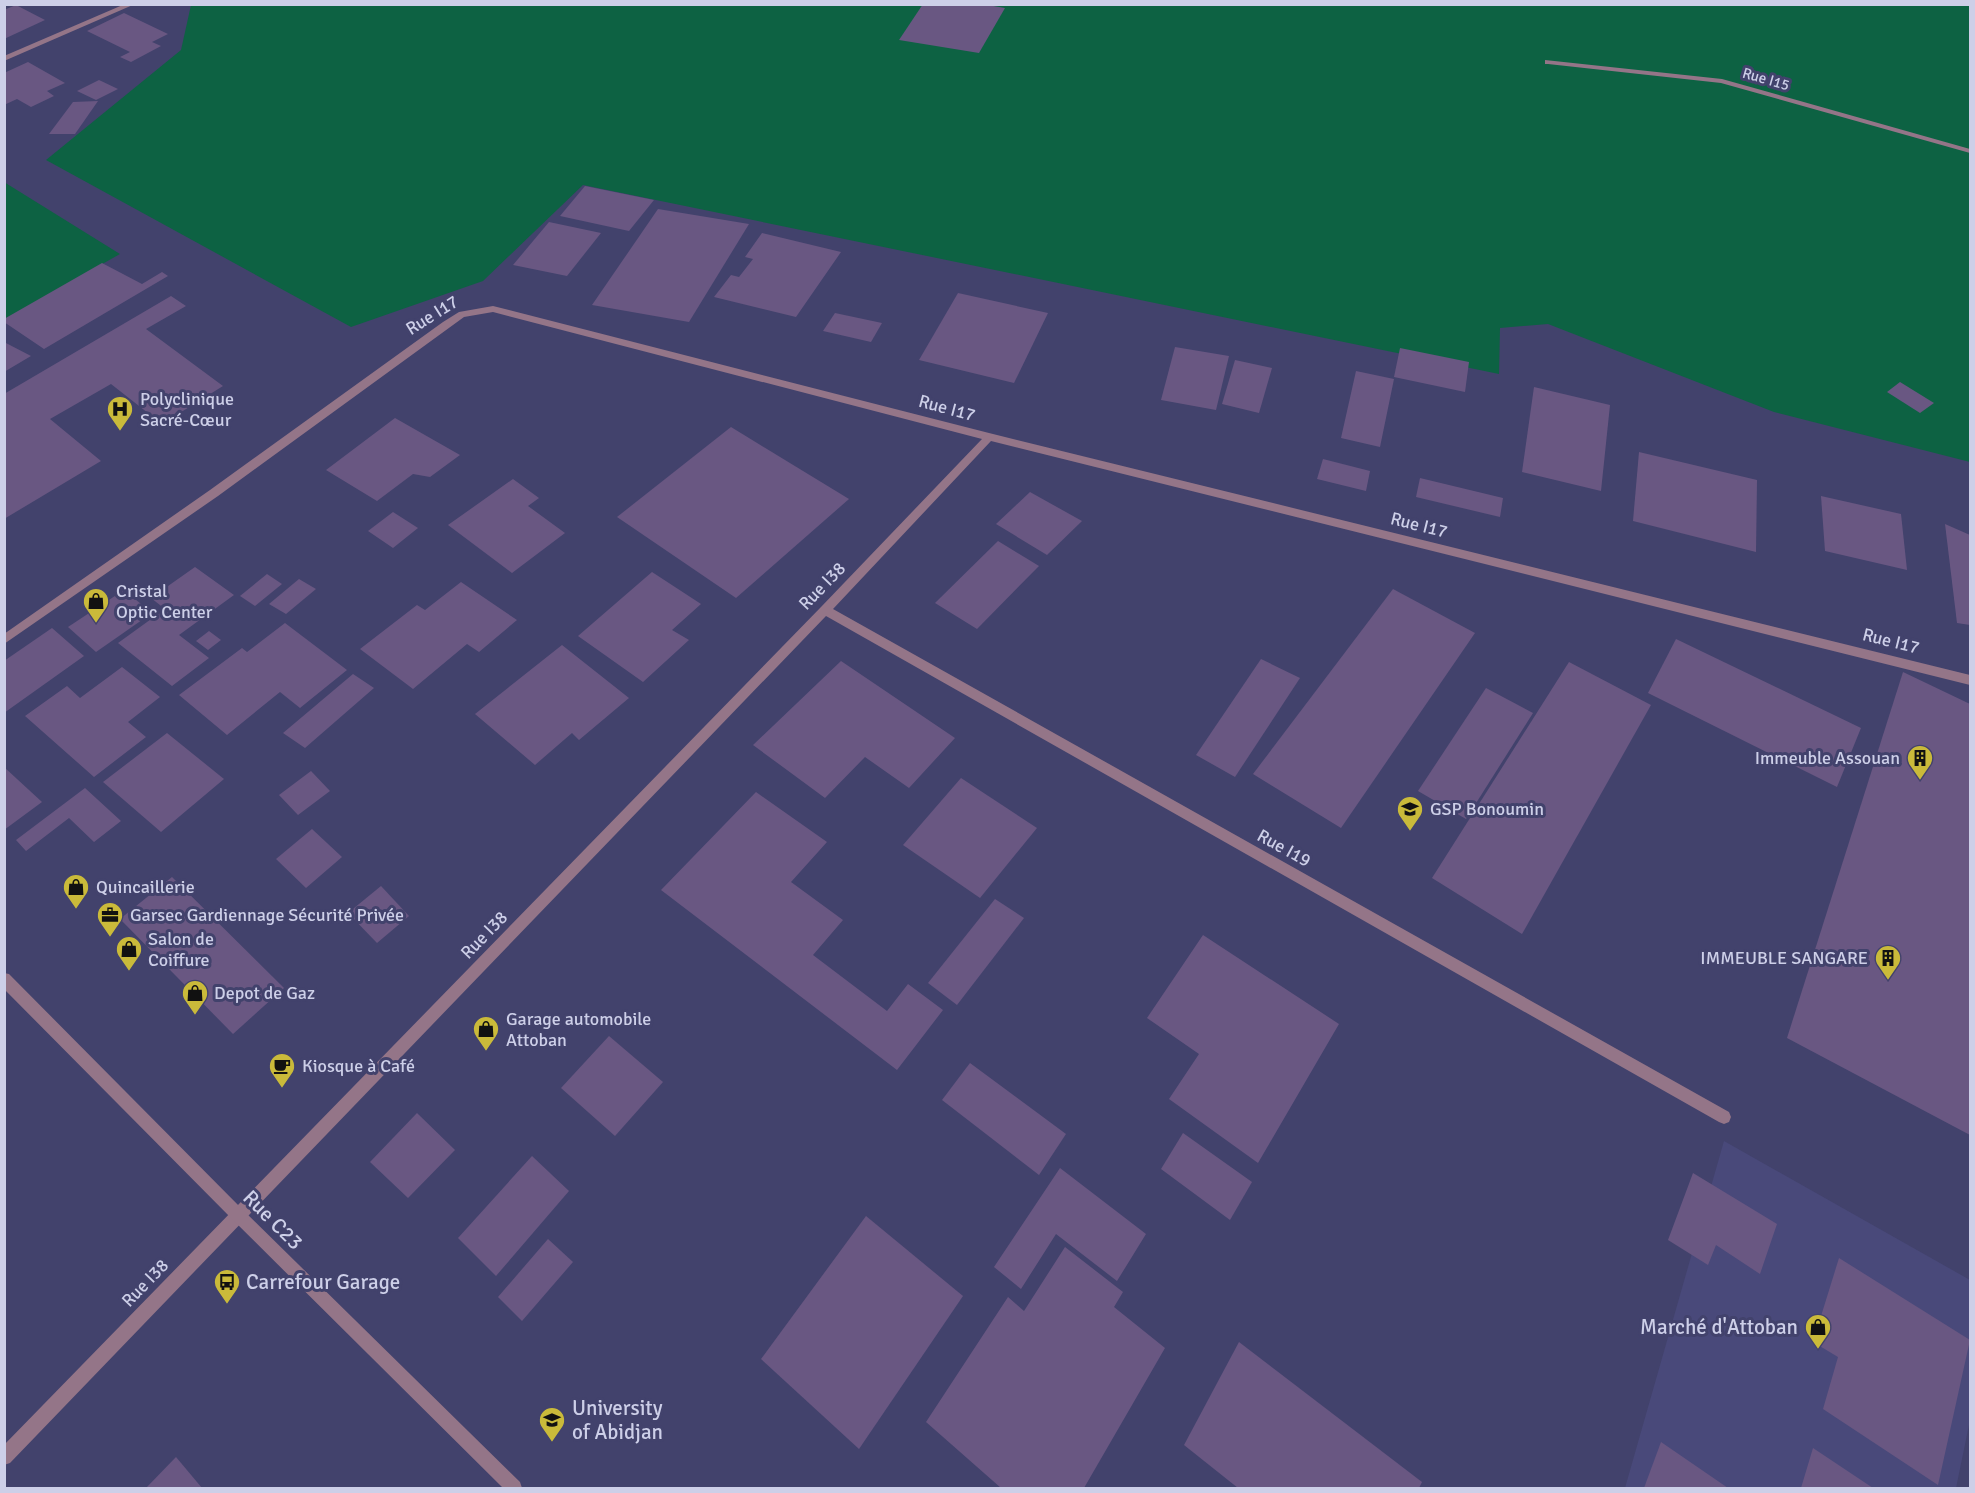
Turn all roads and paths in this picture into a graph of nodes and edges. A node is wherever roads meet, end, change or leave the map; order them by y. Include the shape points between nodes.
1 (132, 4) edge
2 (4, 59) edge
3 (1548, 62) dead end
4 (1971, 151) edge
5 (989, 437) junction
6 (825, 610) junction
7 (4, 640) edge
8 (1971, 680) edge
9 (4, 979) edge
10 (1724, 1117) dead end
11 (238, 1215) junction
12 (4, 1457) edge
13 (514, 1488) edge

1 - 2 street
3 - 4 street, Rue I15 via 1722,81
5 - 6 street, Rue I38
5 - 7 street, Rue I17 via 512,312 474,310 446,324
5 - 8 street, Rue I17
6 - 10 street, Rue I19
6 - 11 street, Rue I38
9 - 11 street, Rue C23
11 - 12 street, Rue I38
11 - 13 street, Rue C23

